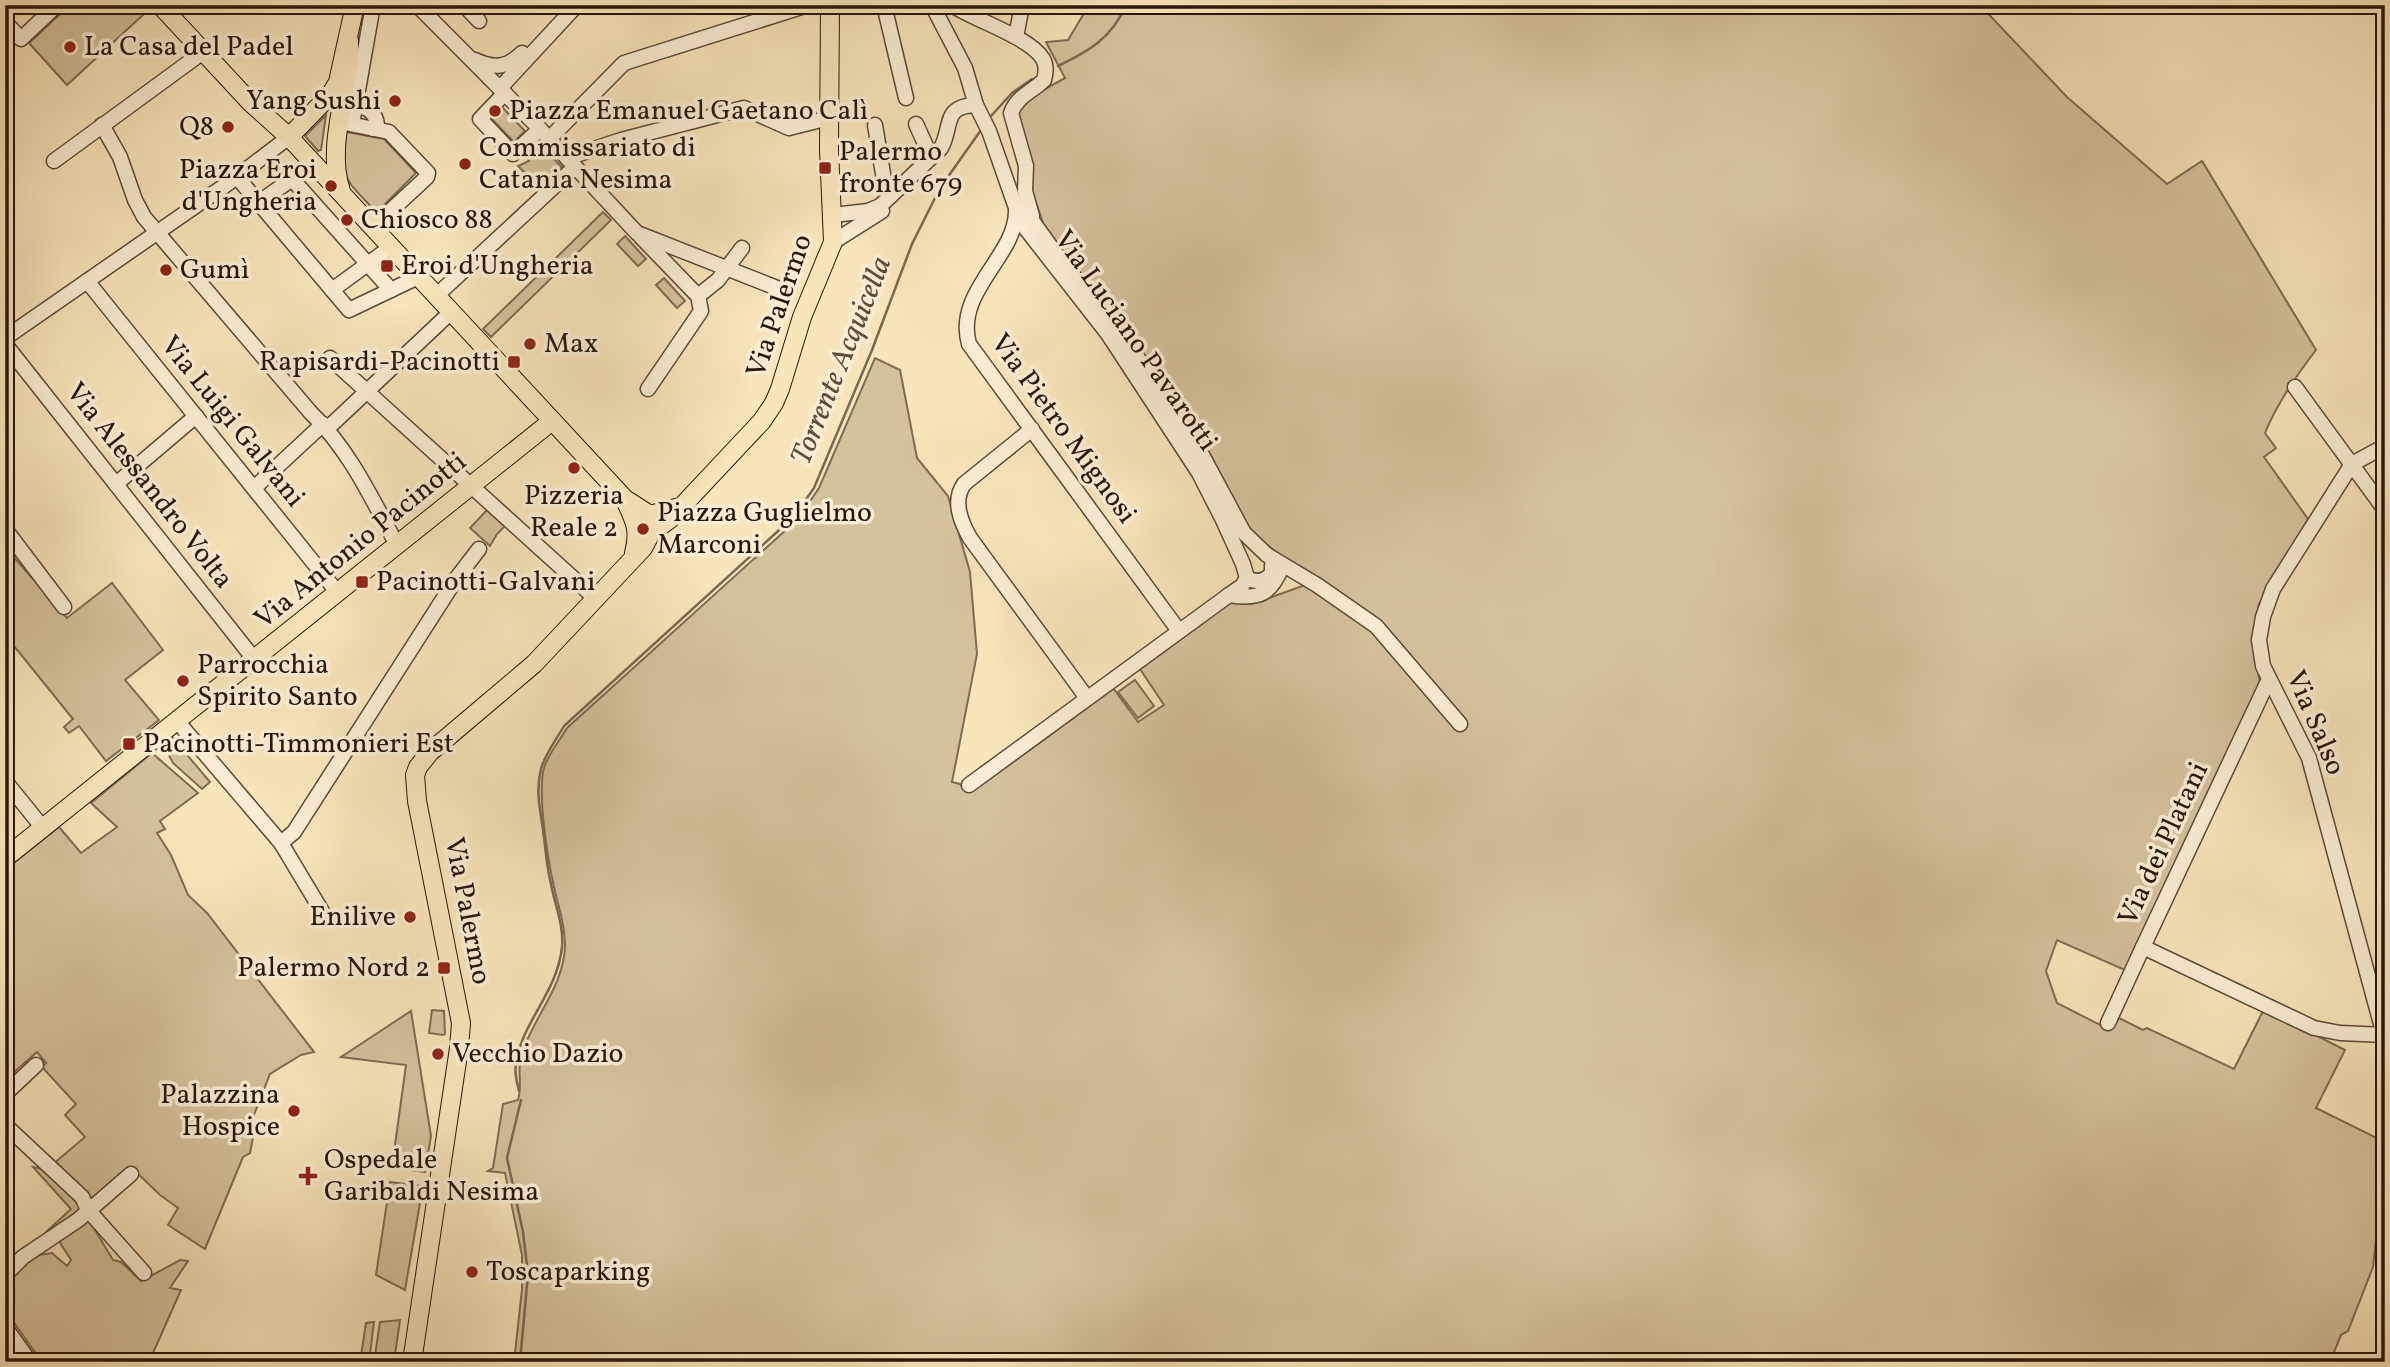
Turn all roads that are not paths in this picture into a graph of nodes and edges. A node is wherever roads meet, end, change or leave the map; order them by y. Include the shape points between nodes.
1 (57, 5) edge
2 (160, 5) edge
3 (417, 5) edge
4 (464, 5) edge
5 (577, 5) edge
6 (808, 5) edge
7 (830, 5) edge
8 (884, 5) edge
9 (932, 5) edge
10 (952, 5) edge
11 (1022, 5) edge
12 (360, 6) edge
13 (480, 21) dead end
14 (5, 22) edge
15 (1016, 37) junction
16 (547, 38) junction
17 (349, 40) junction
18 (203, 52) junction
19 (470, 58) junction
20 (502, 91) junction
21 (906, 98) dead end
22 (976, 105) junction
23 (354, 108) junction
24 (830, 118) junction
25 (916, 124) dead end
26 (102, 125) junction
27 (875, 125) dead end
28 (343, 126) junction
29 (373, 129) junction
30 (544, 134) junction
31 (289, 138) junction
32 (931, 157) junction
33 (54, 161) dead end
34 (310, 161) junction
35 (571, 162) junction
36 (234, 180) junction
37 (1024, 181) junction
38 (342, 195) junction
39 (891, 196) junction
40 (1012, 196) junction
41 (258, 203) junction
42 (833, 215) junction
43 (1019, 221) junction
44 (1037, 227) junction
45 (158, 233) junction
46 (637, 233) junction
47 (381, 238) junction
48 (833, 242) junction
49 (742, 248) dead end
50 (368, 264) junction
51 (727, 269) junction
52 (418, 277) junction
53 (87, 281) junction
54 (777, 288) dead end
55 (332, 290) junction
56 (391, 290) junction
57 (436, 296) junction
58 (698, 296) junction
59 (451, 313) junction
60 (5, 338) edge
61 (5, 344) edge
62 (330, 358) dead end
63 (2295, 387) dead end
64 (649, 389) dead end
65 (368, 393) junction
66 (196, 416) junction
67 (552, 421) junction
68 (325, 426) junction
69 (1032, 429) junction
70 (2385, 446) edge
71 (2352, 464) junction
72 (116, 484) junction
73 (472, 486) junction
74 (254, 488) junction
75 (2385, 510) edge
76 (646, 524) junction
77 (5, 529) edge
78 (397, 545) junction
79 (479, 549) dead end
80 (1268, 555) junction
81 (1283, 565) junction
82 (1247, 578) junction
83 (338, 593) junction
84 (1229, 595) junction
85 (595, 598) junction
86 (64, 607) dead end
87 (1179, 631) junction
88 (254, 659) junction
89 (2269, 679) junction
90 (1087, 698) junction
91 (177, 721) junction
92 (1460, 724) dead end
93 (5, 781) edge
94 (969, 785) dead end
95 (43, 828) junction
96 (281, 843) junction
97 (5, 858) edge
98 (323, 912) dead end
99 (2143, 947) junction
100 (2108, 1023) dead end
101 (2384, 1035) edge
102 (2385, 1061) edge
103 (36, 1065) dead end
104 (5, 1094) edge
105 (5, 1125) edge
106 (131, 1174) dead end
107 (88, 1210) junction
108 (145, 1273) dead end
109 (5, 1275) edge
110 (5, 1327) edge
111 (30, 1362) edge
112 (412, 1362) edge

1 - 14 street via 21,39
2 - 18 main road
3 - 19 street
4 - 13 street
5 - 16 street
6 - 30 street via 624,63
7 - 24 main road, Via Palermo
8 - 21 street
9 - 22 street via 960,55
10 - 15 street
11 - 15 street
12 - 17 main road
12 - 23 street via 362,78
15 - 37 street via 1042,58 1046,70 1044,80 1023,96 1011,113 1026,166
16 - 19 street via 508,65 493,67
16 - 20 street
17 - 28 main road
17 - 31 main road via 331,94
18 - 26 street
18 - 31 main road
19 - 20 street
20 - 30 street
20 - 30 street via 480,119 513,154
22 - 32 street via 953,112 944,143
22 - 40 street
23 - 28 street
23 - 29 street via 368,108 376,119
24 - 35 street via 789,128 744,108 621,140
24 - 42 main road, Via Palermo
25 - 32 street
26 - 33 street
26 - 45 street via 120,157 135,200
27 - 39 street via 885,186
28 - 29 street
28 - 34 main road via 324,157
28 - 38 main road via 334,168
29 - 47 street via 389,132 428,173
30 - 35 street
31 - 34 main road
31 - 36 street
32 - 39 street
34 - 38 main road
35 - 46 street
35 - 57 street
36 - 41 street
36 - 45 street
37 - 40 street
37 - 44 street
38 - 47 main road
39 - 42 street via 876,208
39 - 48 street via 883,210
40 - 43 street
40 - 44 street
41 - 50 street via 292,179
41 - 55 street
42 - 48 main road, Via Palermo
43 - 69 street, Via Pietro Mignosi via 970,306 966,328 969,344
43 - 82 street, Via Luciano Pavarotti via 1108,334 1199,473
44 - 80 street via 1129,344 1210,468 1239,525
45 - 53 street
45 - 68 street
46 - 51 street
46 - 58 street
47 - 50 street
47 - 52 main road
48 - 76 main road, Via Palermo via 774,403 670,519
49 - 51 street
50 - 55 street
50 - 56 street
51 - 54 street
51 - 58 street
52 - 56 street
52 - 57 main road
53 - 60 street
53 - 66 street, Via Luigi Galvani
55 - 56 street via 349,310
57 - 59 main road
58 - 64 street via 699,316
59 - 65 street
59 - 67 main road
61 - 72 street, Via Alessandro Volta
62 - 65 street
63 - 71 street
65 - 68 street
65 - 73 street
66 - 72 street
66 - 74 street, Via Luigi Galvani
67 - 73 main road, Via Antonio Pacinotti
67 - 76 main road
68 - 74 street
68 - 78 street
69 - 87 street, Via Pietro Mignosi
69 - 90 street via 964,484 959,510 970,538
70 - 71 street
71 - 75 street
71 - 89 street, Via Salso via 2268,601 2259,640
72 - 88 street, Via Alessandro Volta
73 - 78 main road, Via Antonio Pacinotti
73 - 85 street
74 - 83 street, Via Luigi Galvani
76 - 85 main road, Via Palermo via 643,548
77 - 86 street
78 - 83 main road, Via Antonio Pacinotti
79 - 96 street via 294,832
80 - 81 street
80 - 82 street via 1273,567 1269,577 1258,582
81 - 84 street via 1266,592 1248,597
81 - 92 street via 1376,626
82 - 84 street
83 - 88 main road, Via Antonio Pacinotti
84 - 87 street
85 - 112 main road, Via Palermo via 534,664 430,752 415,775 461,1023
87 - 90 street
88 - 91 main road, Via Antonio Pacinotti
89 - 99 street, Via dei Platani
89 - 101 street, Via Salso via 2309,758
90 - 94 street
91 - 95 main road, Via Antonio Pacinotti
91 - 96 street
93 - 95 street
95 - 97 main road, Via Antonio Pacinotti
96 - 98 street
99 - 100 street
99 - 101 street, Via dei Platani via 2314,1028
101 - 102 street, Via Salso
103 - 104 street
105 - 107 street via 82,1197
106 - 107 street
107 - 108 street
107 - 109 street
110 - 111 street

